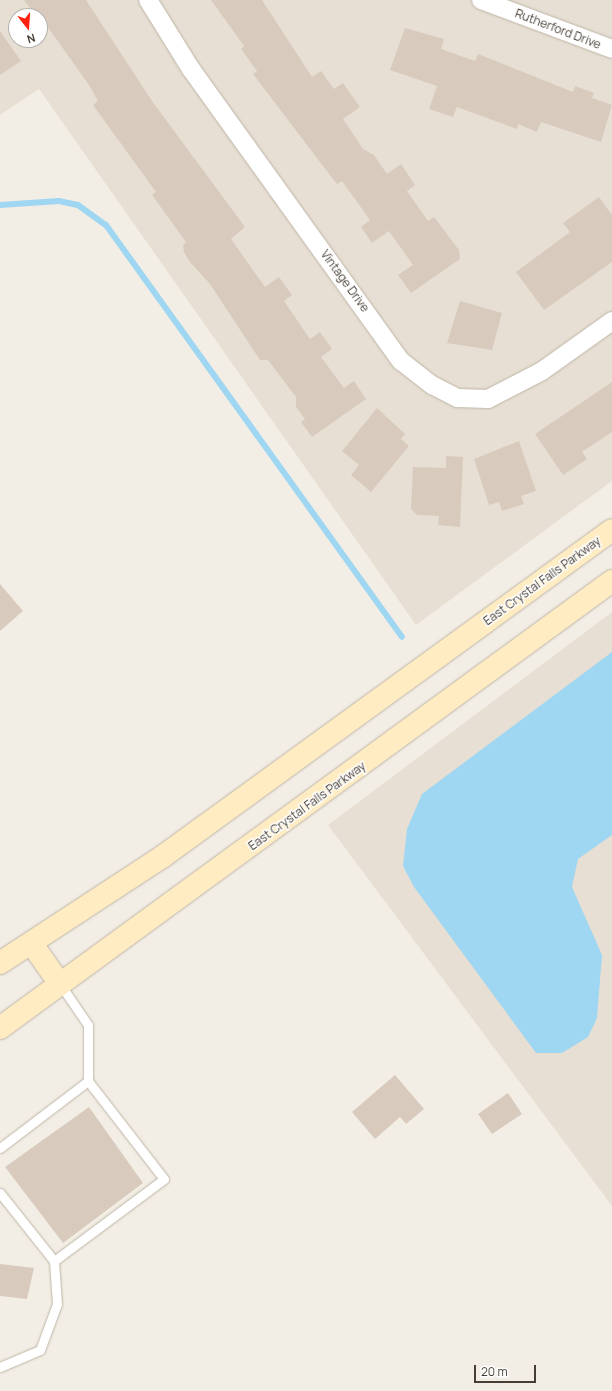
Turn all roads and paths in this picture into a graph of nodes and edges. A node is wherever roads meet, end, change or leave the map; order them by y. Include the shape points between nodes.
1 (148, 0) edge
2 (482, 0) edge
3 (612, 49) edge
4 (612, 321) edge
5 (612, 530) edge
6 (612, 581) edge
7 (32, 944) junction
8 (0, 964) edge
9 (60, 984) junction
10 (0, 1028) edge
11 (88, 1082) junction
12 (0, 1148) edge
13 (0, 1193) edge
14 (54, 1261) junction
15 (0, 1367) edge

1 - 4 street, Vintage Drive via 191,70 401,361 432,385 458,398 488,398 542,371
2 - 3 street, Rutherford Drive
5 - 7 main road, East Crystal Falls Parkway via 162,857
6 - 9 main road, East Crystal Falls Parkway
7 - 8 main road, East Crystal Falls Parkway
7 - 9 main road
9 - 10 main road, East Crystal Falls Parkway
9 - 11 lane via 88,1025
11 - 12 lane
11 - 14 lane via 164,1179
13 - 14 lane
14 - 15 lane via 57,1304 40,1350

